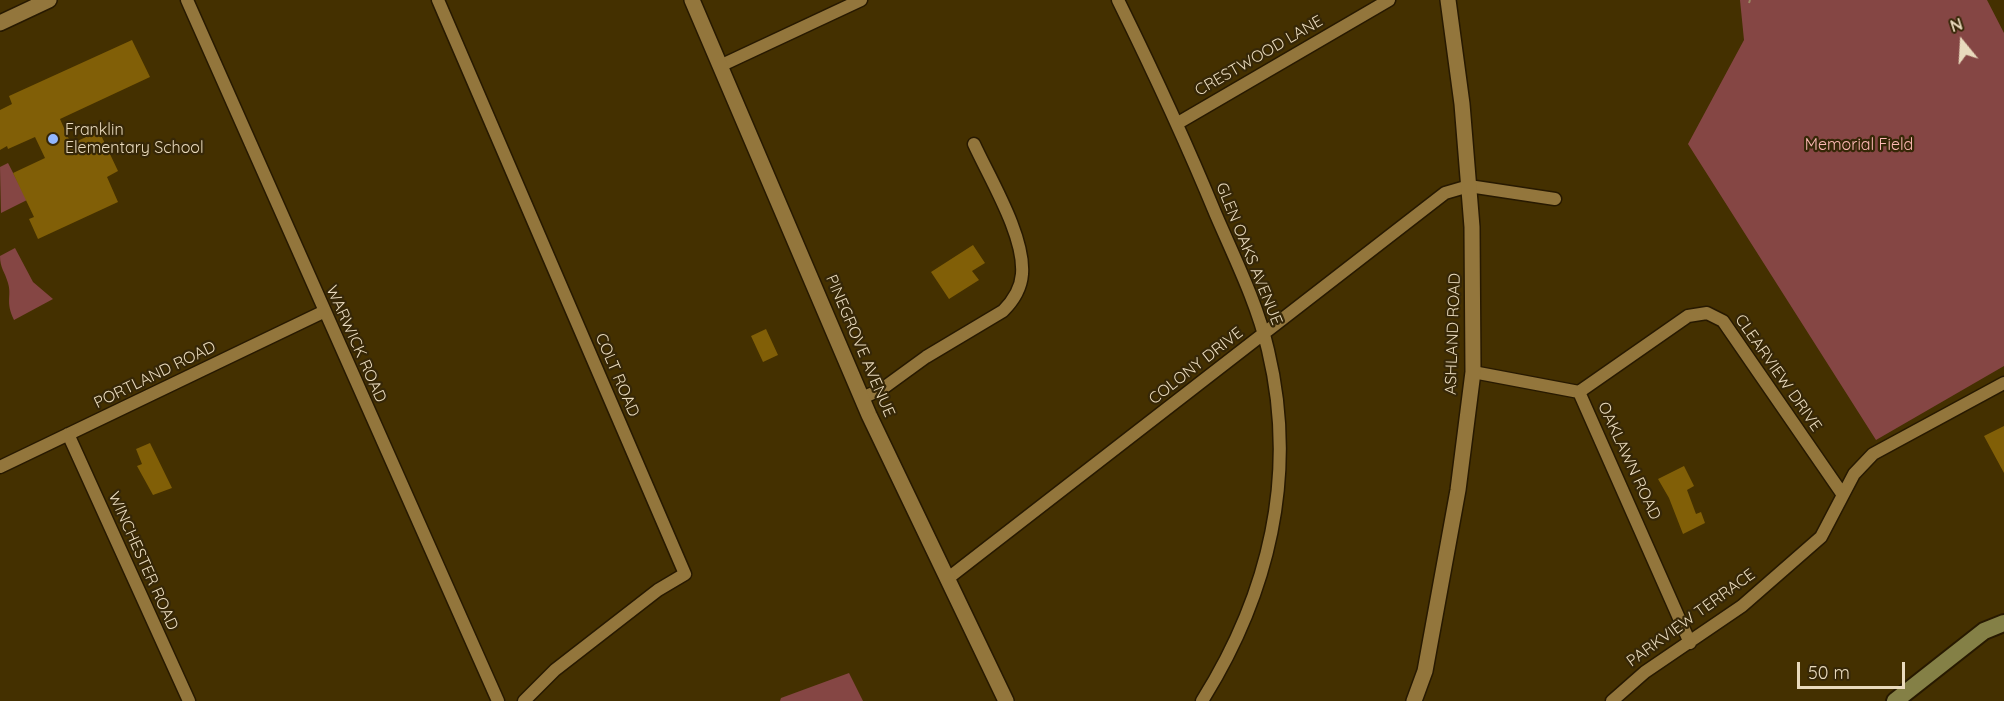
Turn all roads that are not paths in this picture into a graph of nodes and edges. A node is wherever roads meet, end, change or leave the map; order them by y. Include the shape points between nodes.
1 (49, 0) edge
2 (187, 0) edge
3 (438, 0) edge
4 (692, 0) edge
5 (861, 0) edge
6 (1118, 0) edge
7 (1389, 0) edge
8 (1448, 0) edge
9 (0, 22) edge
10 (722, 65) junction
11 (1178, 123) junction
12 (974, 144) dead end
13 (1469, 186) junction
14 (1555, 199) dead end
15 (324, 312) junction
16 (1264, 334) junction
17 (1473, 372) junction
18 (2004, 382) edge
19 (1579, 392) junction
20 (862, 398) junction
21 (68, 435) junction
22 (0, 467) edge
23 (1843, 495) junction
24 (947, 579) junction
25 (2004, 623) edge
26 (1690, 643) junction
27 (189, 701) edge
28 (498, 701) edge
29 (524, 701) edge
30 (1006, 701) edge
31 (1202, 701) edge
32 (1414, 701) edge
33 (1612, 701) edge
34 (1896, 701) edge

1 - 9 street
2 - 15 street, WARWICK ROAD
3 - 29 street, COLT ROAD via 685,574 658,590 555,670
4 - 10 street, PINEGROVE AVENUE
5 - 10 street
6 - 11 street, GLEN OAKS AVENUE
7 - 11 street, CRESTWOOD LANE
8 - 13 street, ASHLAND ROAD
10 - 20 street, PINEGROVE AVENUE
11 - 16 street, GLEN OAKS AVENUE
12 - 20 street via 1014,231 1022,263 1020,285 1003,311
13 - 14 street
13 - 16 street, COLONY DRIVE via 1445,193
13 - 17 street, ASHLAND ROAD
15 - 21 street, PORTLAND ROAD
15 - 28 street, WARWICK ROAD
16 - 24 street, COLONY DRIVE
16 - 31 street, GLEN OAKS AVENUE via 1277,396 1280,442 1272,535 1245,624
17 - 19 street, OAKLAWN ROAD
17 - 32 street, ASHLAND ROAD via 1458,490 1425,671
18 - 23 street, PARKVIEW TERRACE via 1873,454 1854,474
19 - 23 street, CLEARVIEW DRIVE via 1688,316 1707,313 1723,321
19 - 26 street, OAKLAWN ROAD
20 - 24 street, PINEGROVE AVENUE
21 - 22 street, PORTLAND ROAD
21 - 27 street, WINCHESTER ROAD
23 - 26 street, PARKVIEW TERRACE via 1821,537 1742,606
24 - 30 street, PINEGROVE AVENUE
25 - 34 main road via 1984,631
26 - 33 street, PARKVIEW TERRACE via 1645,672

